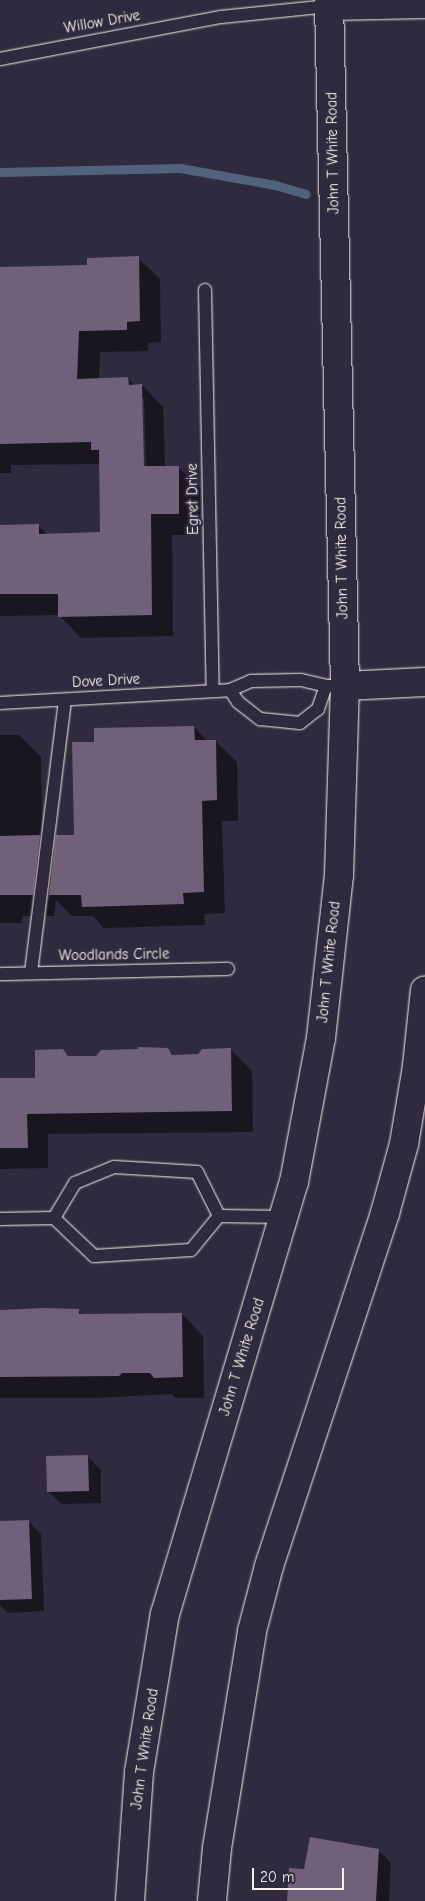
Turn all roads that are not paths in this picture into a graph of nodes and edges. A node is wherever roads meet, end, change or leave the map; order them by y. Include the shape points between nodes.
1 (329, 3) edge
2 (425, 4) edge
3 (0, 59) edge
4 (205, 290) dead end
5 (425, 682) edge
6 (336, 686) junction
7 (230, 690) junction
8 (213, 691) junction
9 (65, 700) junction
10 (0, 702) edge
11 (228, 969) dead end
12 (31, 973) junction
13 (0, 974) edge
14 (425, 990) edge
15 (219, 1216) junction
16 (284, 1217) junction
17 (0, 1218) edge
18 (54, 1218) junction
19 (130, 1901) edge
20 (212, 1901) edge

1 - 2 main road
1 - 3 lane, Willow Drive via 221,17
1 - 6 main road, John T White Road
4 - 8 lane, Egret Drive
5 - 6 main road
6 - 7 lane via 301,680 251,681
6 - 7 lane via 318,709 300,723 260,719 238,702
6 - 16 main road, John T White Road via 339,876 323,1019 294,1182
7 - 8 lane
8 - 9 lane, Dove Drive
9 - 10 lane, Dove Drive
9 - 12 lane
11 - 12 lane, Woodlands Circle
12 - 13 lane, Woodlands Circle
14 - 20 main road via 404,1144 269,1566 252,1631 217,1848
15 - 16 lane
15 - 18 lane via 191,1250 94,1256
15 - 18 lane via 197,1172 114,1167 76,1183
16 - 19 main road, John T White Road via 165,1614 139,1772
17 - 18 lane

